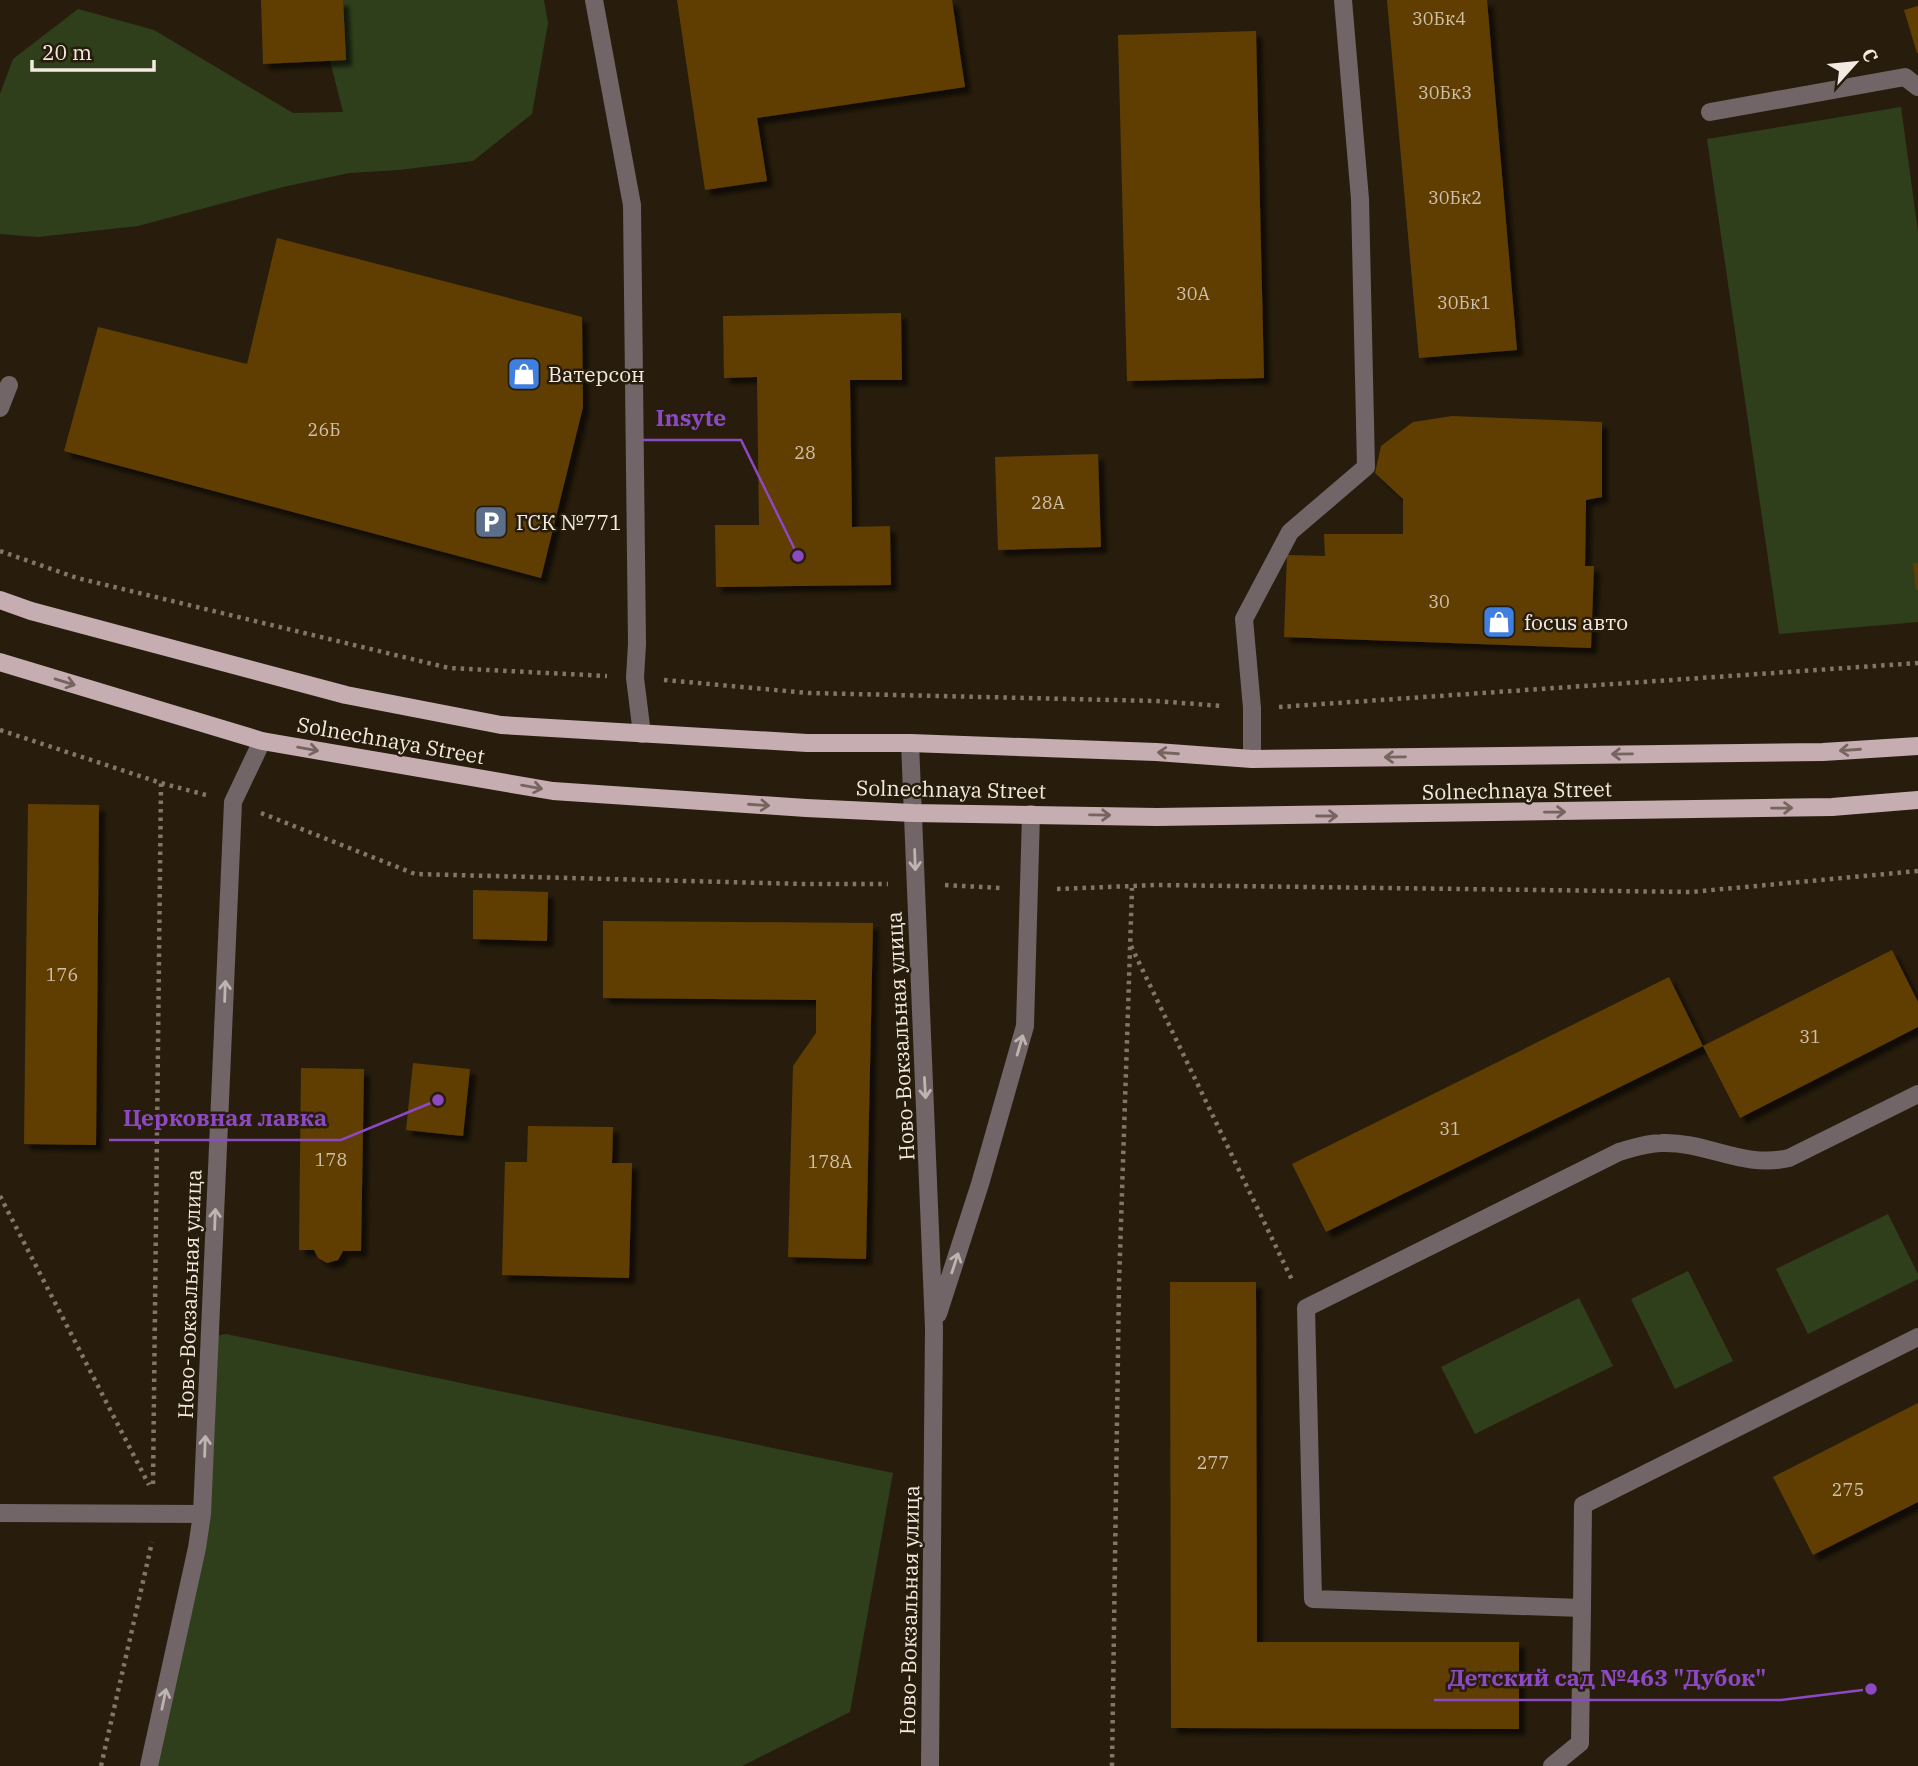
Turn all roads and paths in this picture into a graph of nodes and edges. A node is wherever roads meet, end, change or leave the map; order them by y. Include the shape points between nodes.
1 (594, 0) edge
2 (1343, 0) edge
3 (1918, 87) edge
4 (1710, 112) dead end
5 (9, 385) dead end
6 (0, 408) edge
7 (0, 551) edge
8 (0, 600) edge
9 (0, 662) edge
10 (1918, 663) edge
11 (635, 678) junction
12 (1252, 708) junction
13 (0, 730) edge
14 (642, 734) junction
15 (262, 741) junction
16 (910, 743) junction
17 (1918, 746) edge
18 (1252, 759) junction
19 (161, 783) junction
20 (1918, 800) edge
21 (233, 802) junction
22 (913, 813) junction
23 (1031, 814) junction
24 (1918, 871) edge
25 (916, 884) junction
26 (1132, 888) junction
27 (1029, 890) junction
28 (1130, 945) junction
29 (1918, 1094) edge
30 (0, 1196) edge
31 (1306, 1308) junction
32 (934, 1328) junction
33 (1918, 1337) edge
34 (0, 1513) edge
35 (153, 1514) junction
36 (202, 1514) junction
37 (1582, 1608) junction
38 (101, 1766) edge
39 (149, 1766) edge
40 (930, 1766) edge
41 (1112, 1766) edge
42 (1552, 1766) edge

1 - 11 street via 632,205
2 - 12 street via 1360,200 1366,467 1290,532 1244,619
3 - 4 street via 1905,77
5 - 6 street
7 - 11 path via 77,578 449,668
8 - 14 main road, Solnechnaya Street via 346,695 501,725
9 -> 15 main road, Solnechnaya Street
10 - 12 path
11 - 12 path via 808,693 1156,701
11 - 14 street
12 - 18 street
13 - 19 path
14 - 16 main road, Solnechnaya Street
15 - 21 street, Ново-Вокзальная улица
15 -> 22 main road, Solnechnaya Street via 553,791
18 -> 16 main road, Solnechnaya Street
16 - 22 street, Ново-Вокзальная улица
17 -> 18 main road, Solnechnaya Street via 1823,752
19 - 21 path
19 - 30 path via 153,1493
23 -> 20 main road, Solnechnaya Street via 1384,815 1832,807
21 - 25 path via 415,874
36 -> 21 street, Ново-Вокзальная улица
22 - 23 main road, Solnechnaya Street
22 -> 25 street, Ново-Вокзальная улица
23 - 27 street, Ново-Вокзальная улица
24 - 26 path via 1691,892
25 - 27 path
25 -> 32 street, Ново-Вокзальная улица
26 - 27 path
26 - 28 path
32 -> 27 street, Ново-Вокзальная улица via 1025,1026
28 - 31 path
28 - 41 path via 1119,1284
29 - 31 street via 1775,1162 1745,1160 1681,1144 1641,1145 1619,1152
31 - 37 street via 1313,1599
32 - 40 street, Ново-Вокзальная улица
33 - 37 street via 1583,1505
34 - 35 street
35 - 36 street
35 - 38 path via 153,1540
39 -> 36 street, Ново-Вокзальная улица
37 - 42 street via 1580,1743

